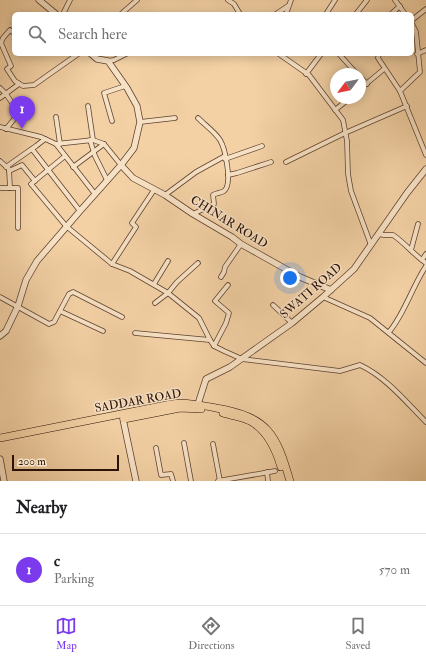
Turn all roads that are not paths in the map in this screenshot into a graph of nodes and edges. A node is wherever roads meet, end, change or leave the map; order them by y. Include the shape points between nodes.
1 (40, 0) edge
2 (70, 0) edge
3 (137, 0) edge
4 (228, 0) edge
5 (291, 0) edge
6 (336, 0) edge
7 (367, 0) edge
8 (395, 0) edge
9 (288, 6) junction
10 (400, 6) junction
11 (426, 9) edge
12 (54, 12) edge
13 (64, 12) edge
14 (123, 12) edge
15 (239, 12) edge
16 (279, 12) edge
17 (286, 12) edge
18 (327, 12) edge
19 (358, 12) edge
20 (393, 12) edge
21 (404, 12) edge
22 (414, 18) edge
23 (12, 32) edge
24 (414, 33) edge
25 (426, 50) edge
26 (417, 54) junction
27 (75, 56) edge
28 (93, 56) edge
29 (122, 56) edge
30 (282, 56) edge
31 (320, 56) edge
32 (341, 56) edge
33 (378, 56) edge
34 (108, 61) junction
35 (352, 68) edge
36 (384, 69) junction
37 (306, 74) junction
38 (19, 84) junction
39 (366, 84) edge
40 (125, 86) junction
41 (0, 88) edge
42 (400, 91) junction
43 (6, 94) junction
44 (0, 98) edge
45 (342, 104) edge
46 (88, 106) dead end
47 (407, 106) junction
48 (335, 110) junction
49 (56, 117) dead end
50 (175, 118) dead end
51 (198, 118) dead end
52 (112, 120) dead end
53 (140, 122) junction
54 (0, 127) edge
55 (6, 129) junction
56 (345, 133) junction
57 (45, 139) junction
58 (92, 140) junction
59 (58, 144) junction
60 (104, 144) junction
61 (262, 146) dead end
62 (32, 150) junction
63 (93, 151) junction
64 (426, 155) edge
65 (65, 156) junction
66 (225, 157) junction
67 (0, 161) edge
68 (271, 162) dead end
69 (286, 162) dead end
70 (121, 166) junction
71 (6, 167) junction
72 (73, 167) junction
73 (426, 169) edge
74 (48, 170) junction
75 (9, 171) junction
76 (228, 174) junction
77 (107, 180) junction
78 (35, 181) junction
79 (0, 188) edge
80 (10, 188) junction
81 (154, 190) junction
82 (95, 194) junction
83 (165, 195) junction
84 (80, 210) junction
85 (193, 214) junction
86 (418, 224) dead end
87 (66, 226) junction
88 (18, 228) dead end
89 (379, 234) junction
90 (241, 244) junction
91 (371, 244) junction
92 (411, 250) junction
93 (426, 254) edge
94 (168, 261) dead end
95 (198, 263) dead end
96 (425, 263) edge
97 (112, 264) junction
98 (221, 277) dead end
99 (154, 284) junction
100 (228, 285) dead end
101 (331, 290) junction
102 (168, 293) junction
103 (0, 297) edge
104 (323, 298) junction
105 (155, 303) dead end
106 (273, 305) dead end
107 (18, 306) junction
108 (60, 311) junction
109 (122, 317) dead end
110 (292, 323) junction
111 (103, 331) dead end
112 (389, 332) junction
113 (135, 333) dead end
114 (0, 336) edge
115 (210, 340) junction
116 (214, 346) junction
117 (242, 359) junction
118 (426, 363) edge
119 (197, 407) junction
120 (123, 416) junction
121 (426, 422) edge
122 (0, 438) edge
123 (0, 443) edge
124 (184, 443) dead end
125 (214, 444) dead end
126 (156, 448) dead end
127 (0, 458) edge
128 (275, 470) dead end
129 (267, 472) junction
130 (240, 479) edge
131 (4, 481) edge
132 (136, 481) edge
133 (173, 481) edge
134 (191, 481) edge
135 (219, 481) edge
136 (268, 481) edge
137 (285, 481) edge
138 (290, 481) edge

1 - 12 street
2 - 13 street
3 - 14 street
4 - 15 street
5 - 9 street
6 - 18 street
7 - 19 street
8 - 10 street
9 - 16 street
9 - 17 street
10 - 20 street
10 - 21 street
11 - 22 street
23 - 38 street via 10,30 1,43 11,66 7,69
24 - 26 street
25 - 26 street
26 - 42 street via 420,72
27 - 38 street via 34,85
28 - 34 street
29 - 34 street
30 - 37 street
31 - 37 street
32 - 35 street
33 - 36 street
34 - 40 street
36 - 39 street
36 - 42 street
37 - 48 street
38 - 43 street
40 - 52 street via 104,93
40 - 53 street via 137,106
41 - 43 street
42 - 47 street
43 - 44 street
43 - 55 street via 19,113
45 - 48 street
46 - 58 street
47 - 56 street
47 - 64 street
48 - 56 street via 343,120
49 - 59 street
50 - 53 street
51 - 66 street via 219,139
53 - 70 street via 134,148
54 - 55 street
55 - 57 street
56 - 69 street
56 - 91 street via 351,190
57 - 59 street
57 - 62 street
58 - 59 street
58 - 60 street
58 - 63 street
59 - 65 street
60 - 63 street
60 - 70 street
61 - 66 street
62 - 71 street
62 - 74 street
63 - 72 street
63 - 77 street
65 - 72 street
65 - 74 street
66 - 76 street
66 - 83 street via 196,172
67 - 71 street
68 - 76 street
70 - 77 street
70 - 81 street, CHINAR ROAD via 134,178
71 - 75 street
72 - 82 street
73 - 89 street, SWATI ROAD
74 - 78 street
74 - 84 street
75 - 78 street via 22,165
75 - 80 street
76 - 85 street via 226,189 213,195 214,204
77 - 82 street
78 - 87 street via 31,184
79 - 80 street
80 - 88 street via 18,188
81 - 83 street, CHINAR ROAD
81 - 97 street via 132,223 136,227
82 - 84 street
83 - 85 street, CHINAR ROAD
84 - 87 street
85 - 90 street, CHINAR ROAD via 221,229
86 - 92 street
87 - 97 street
87 - 107 street via 37,261 26,280
89 - 91 street, SWATI ROAD
89 - 92 street via 393,235
90 - 98 street
90 - 101 street, CHINAR ROAD via 300,277
91 - 101 street, SWATI ROAD via 354,269
92 - 96 street
93 - 96 street
94 - 99 street
95 - 102 street
96 - 112 street via 397,322
97 - 99 street
99 - 102 street
100 - 116 street via 215,301 228,313 226,323
101 - 104 street, SWATI ROAD
102 - 105 street
102 - 115 street via 199,318
103 - 107 street
104 - 110 street, SWATI ROAD
104 - 112 street via 370,318
106 - 110 street
107 - 108 street via 49,324 54,322
107 - 114 street via 6,331
108 - 109 street via 69,294 74,292
108 - 111 street
110 - 117 street, SWATI ROAD
112 - 118 street
113 - 115 street
115 - 116 street
116 - 117 street
117 - 119 street, SWATI ROAD via 206,379
117 - 121 street via 340,371 360,365 371,370
119 - 120 main road
119 - 137 main road via 252,422 271,443
119 - 138 main road, SADDAR ROAD via 233,411 264,425 280,450
120 - 122 main road, SADDAR ROAD
120 - 123 main road, SADDAR ROAD
120 - 132 street
124 - 134 street
125 - 135 street
126 - 133 street via 161,475 171,474
127 - 131 street
128 - 129 street
129 - 130 street
129 - 136 street
130 - 135 street

